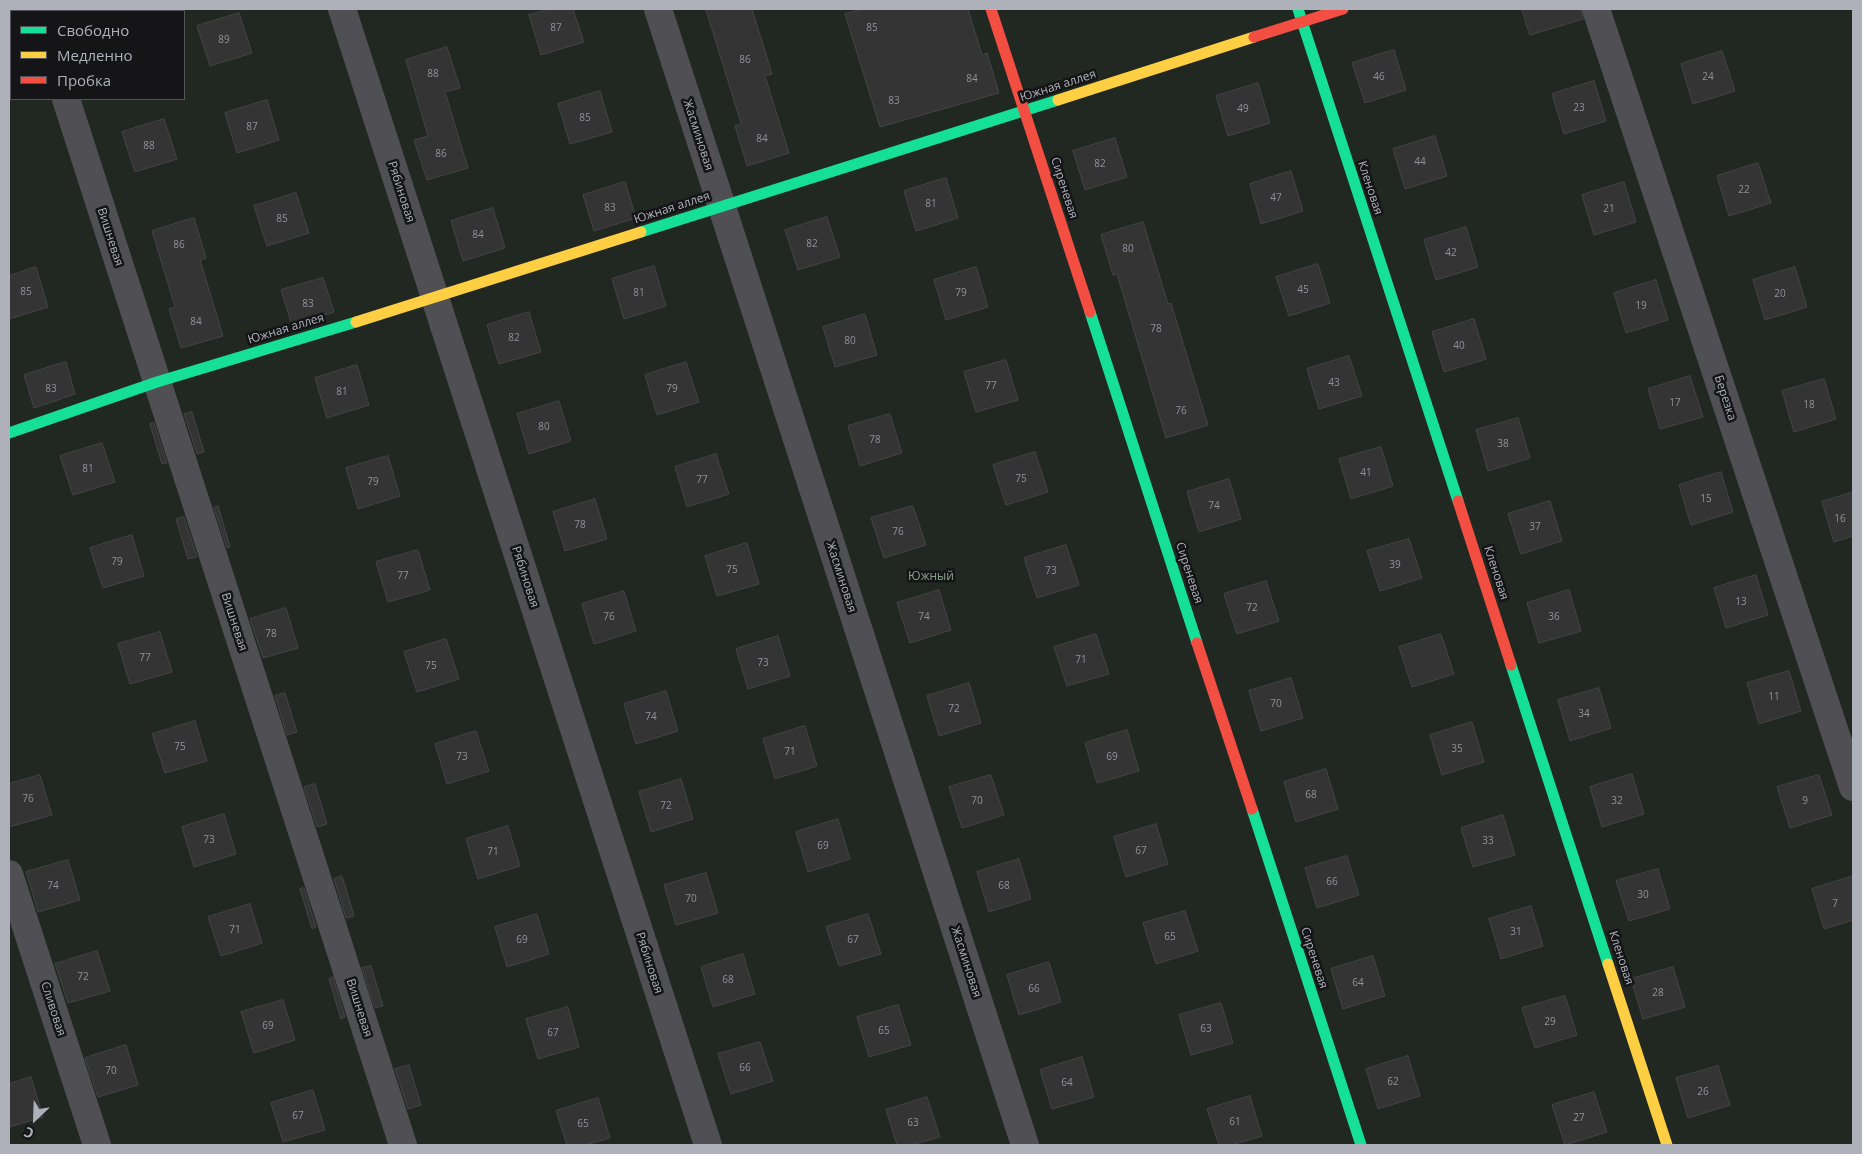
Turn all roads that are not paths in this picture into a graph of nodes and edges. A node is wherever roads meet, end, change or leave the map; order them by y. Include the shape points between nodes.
1 (342, 9) edge
2 (658, 9) edge
3 (991, 9) edge
4 (1298, 9) edge
5 (1343, 9) edge
6 (1596, 9) edge
7 (1302, 22) junction
8 (66, 100) edge
9 (1024, 111) junction
10 (721, 206) junction
11 (435, 298) junction
12 (157, 382) junction
13 (9, 433) edge
14 (1853, 787) edge
15 (9, 874) edge
16 (97, 1145) edge
17 (403, 1145) edge
18 (708, 1145) edge
19 (1025, 1145) edge
20 (1361, 1145) edge
21 (1667, 1145) edge

1 - 11 street, Рябиновая
2 - 10 street, Жасминовая
3 - 9 street, Сиреневая
4 - 7 street, Кленовая
5 - 7 street, Южная аллея
6 - 14 street, Березка
7 - 9 street, Южная аллея
7 - 21 street, Кленовая
8 - 12 street, Вишневая
9 - 10 street, Южная аллея
9 - 20 street, Сиреневая
10 - 11 street, Южная аллея
10 - 19 street, Жасминовая
11 - 12 street, Южная аллея
11 - 18 street, Рябиновая
12 - 13 street, Южная аллея
12 - 17 street, Вишневая
15 - 16 street, Сливовая

